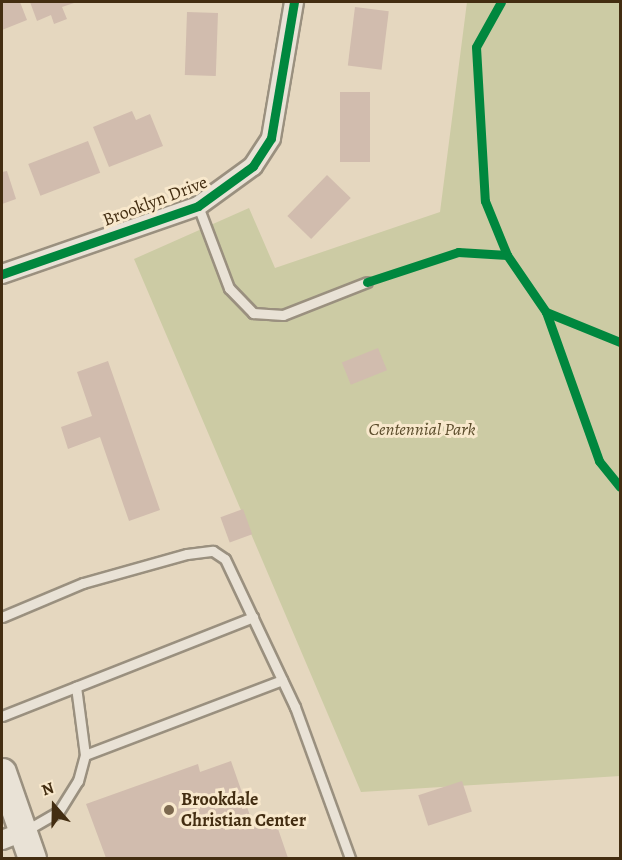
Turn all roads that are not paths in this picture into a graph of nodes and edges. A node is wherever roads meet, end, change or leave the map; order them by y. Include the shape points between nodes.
1 (294, 2) edge
2 (198, 206) junction
3 (2, 274) edge
4 (367, 282) dead end
5 (2, 616) edge
6 (253, 617) junction
7 (282, 680) junction
8 (75, 687) junction
9 (2, 716) edge
10 (85, 755) junction
11 (2, 772) edge
12 (12, 836) edge
13 (32, 858) edge
14 (350, 858) edge

1 - 2 street, Brooklyn Drive via 271,138 253,166
2 - 3 street, Brooklyn Drive
2 - 4 lane via 229,288 252,313 283,315
5 - 6 lane via 83,583 213,551 225,559
6 - 7 lane
6 - 8 lane
7 - 10 lane
7 - 14 lane
8 - 9 lane
8 - 10 lane
10 - 12 lane via 78,781 59,811
11 - 12 street
12 - 13 street

